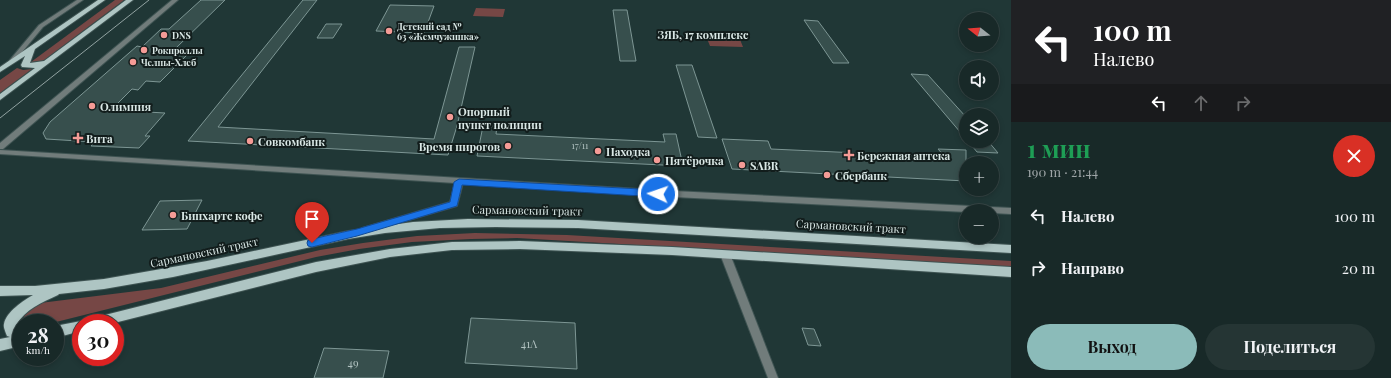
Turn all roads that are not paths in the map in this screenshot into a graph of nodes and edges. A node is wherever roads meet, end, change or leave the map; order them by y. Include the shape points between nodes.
1 (80, 0) edge
2 (102, 0) edge
3 (130, 0) edge
4 (175, 0) edge
5 (32, 48) junction
6 (50, 61) junction
7 (11, 62) junction
8 (0, 70) edge
9 (0, 98) edge
10 (0, 147) edge
11 (0, 152) edge
12 (459, 182) junction
13 (1011, 211) edge
14 (357, 233) junction
15 (1011, 249) edge
16 (725, 254) junction
17 (1011, 272) edge
18 (61, 289) junction
19 (0, 291) edge
20 (16, 314) edge
21 (124, 315) edge
22 (12, 321) edge
23 (12, 332) edge
24 (12, 342) edge
25 (0, 344) edge
26 (773, 378) edge

1 - 7 street via 41,26
2 - 5 main road
3 - 6 main road
4 - 10 street
5 - 6 main road via 25,65 34,66
5 - 7 main road
6 - 9 main road
7 - 8 main road
11 - 12 street
12 - 13 street
12 - 14 street via 454,204
14 - 15 main road, Сармановский тракт via 451,223 511,222
14 - 18 main road, Сармановский тракт via 145,279
16 - 17 main road
16 - 21 main road via 520,245 452,246 390,253 316,267
16 - 26 street
18 - 19 main road, Сармановский тракт
18 - 20 main road via 29,302
22 - 23 main road
24 - 25 main road

